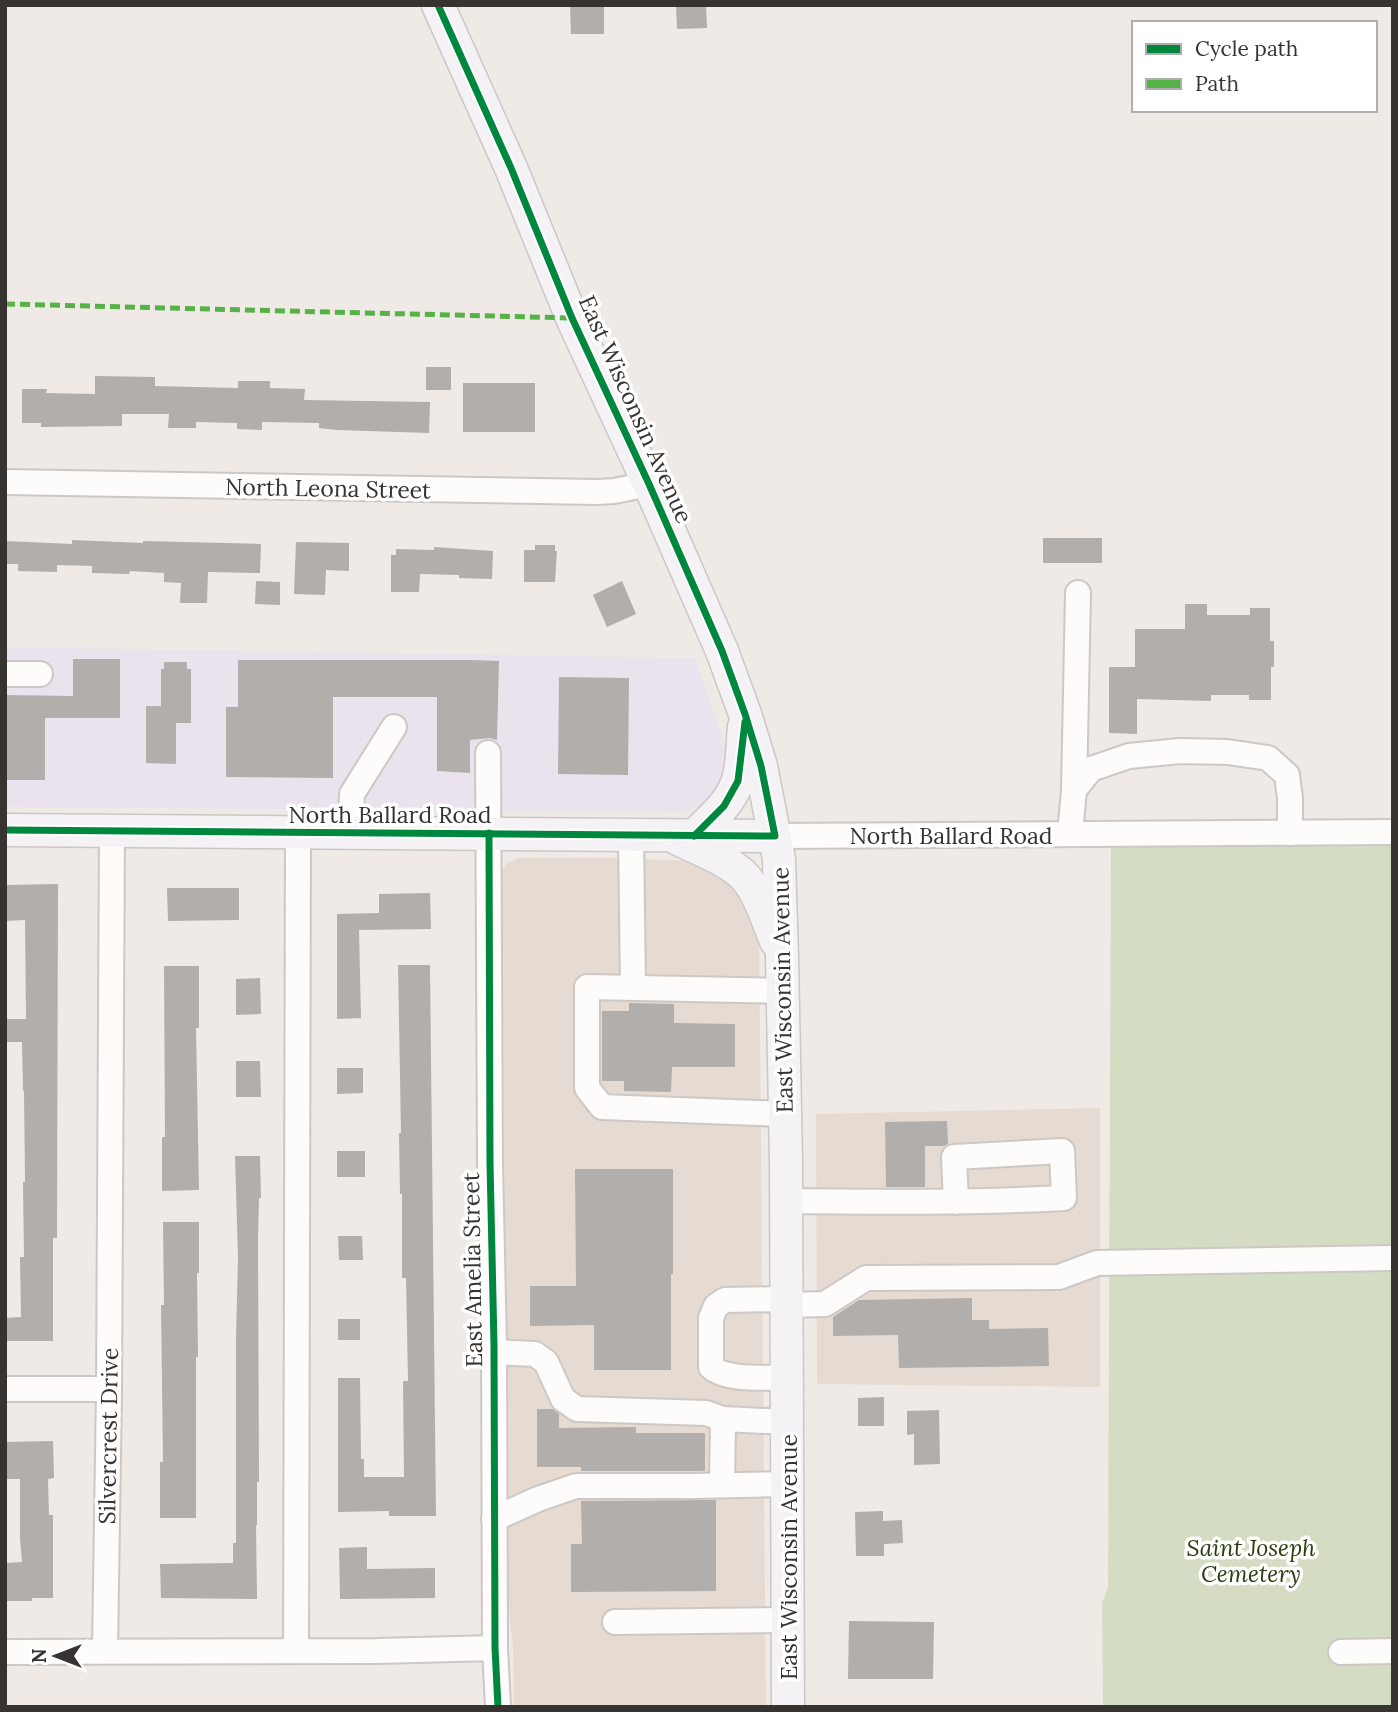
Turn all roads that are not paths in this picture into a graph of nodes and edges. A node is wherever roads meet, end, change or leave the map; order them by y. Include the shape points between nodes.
1 (438, 5) edge
2 (5, 482) edge
3 (649, 484) junction
4 (1078, 593) dead end
5 (5, 674) edge
6 (40, 674) dead end
7 (745, 714) junction
8 (394, 727) dead end
9 (488, 753) dead end
10 (1074, 790) junction
11 (5, 830) edge
12 (112, 831) junction
13 (1393, 832) edge
14 (298, 833) junction
15 (350, 833) junction
16 (489, 833) junction
17 (1290, 833) junction
18 (1070, 834) junction
19 (631, 835) junction
20 (683, 836) junction
21 (775, 836) junction
22 (782, 956) junction
23 (633, 988) junction
24 (783, 991) junction
25 (785, 1114) junction
26 (786, 1201) junction
27 (956, 1202) junction
28 (1393, 1258) edge
29 (786, 1302) junction
30 (494, 1352) junction
31 (787, 1378) junction
32 (5, 1389) edge
33 (109, 1389) junction
34 (723, 1419) junction
35 (787, 1422) junction
36 (787, 1484) junction
37 (722, 1485) junction
38 (494, 1519) junction
39 (788, 1620) junction
40 (615, 1622) dead end
41 (495, 1648) junction
42 (105, 1651) junction
43 (296, 1651) junction
44 (1393, 1651) edge
45 (5, 1652) edge
46 (1341, 1652) dead end
47 (498, 1707) edge
48 (788, 1707) edge

1 - 3 main road, East Wisconsin Avenue via 572,318
2 - 3 street, North Leona Street via 556,492 614,491
3 - 7 main road, East Wisconsin Avenue
4 - 10 street
5 - 6 street
7 - 20 main road via 738,781 724,806
7 - 21 main road, East Wisconsin Avenue
8 - 15 street via 352,794
9 - 16 street, East Amelia Street
10 - 17 street via 1091,769 1129,756 1180,751 1268,758 1287,775
10 - 18 street
11 - 12 main road, North Ballard Road
12 - 14 main road, North Ballard Road
12 - 33 street, Silvercrest Drive
13 - 17 street, North Ballard Road
14 - 15 main road, North Ballard Road
14 - 43 street
15 - 16 main road, North Ballard Road
16 - 19 main road, North Ballard Road
16 - 30 street, East Amelia Street
17 - 18 street, North Ballard Road
18 - 21 street, North Ballard Road
19 - 20 main road, North Ballard Road
19 - 23 street
20 - 21 main road, North Ballard Road
20 - 22 main road via 741,874 760,901
21 - 22 main road, East Wisconsin Avenue
22 - 24 main road, East Wisconsin Avenue
23 - 24 street
23 - 25 street via 587,987 587,1088 602,1107
24 - 25 main road, East Wisconsin Avenue
25 - 26 main road, East Wisconsin Avenue
26 - 27 street
26 - 29 main road, East Wisconsin Avenue
27 - 27 street via 1064,1198 1062,1151 954,1157
28 - 29 street via 1097,1263 1059,1277 866,1278 825,1304
29 - 31 main road, East Wisconsin Avenue
29 - 31 street via 725,1300 716,1306 711,1318 711,1367 726,1375
30 - 34 street via 535,1354 546,1362 563,1399 578,1409 706,1413
30 - 38 street, East Amelia Street
31 - 35 main road, East Wisconsin Avenue
32 - 33 street
33 - 42 street, Silvercrest Drive
34 - 35 street
34 - 37 street
35 - 36 main road, East Wisconsin Avenue
36 - 37 street
36 - 39 main road, East Wisconsin Avenue
37 - 38 street via 576,1486
38 - 41 street, East Amelia Street
39 - 40 street
39 - 48 main road, East Wisconsin Avenue
41 - 43 street
41 - 47 street, East Amelia Street
42 - 43 street
42 - 45 street
44 - 46 street

